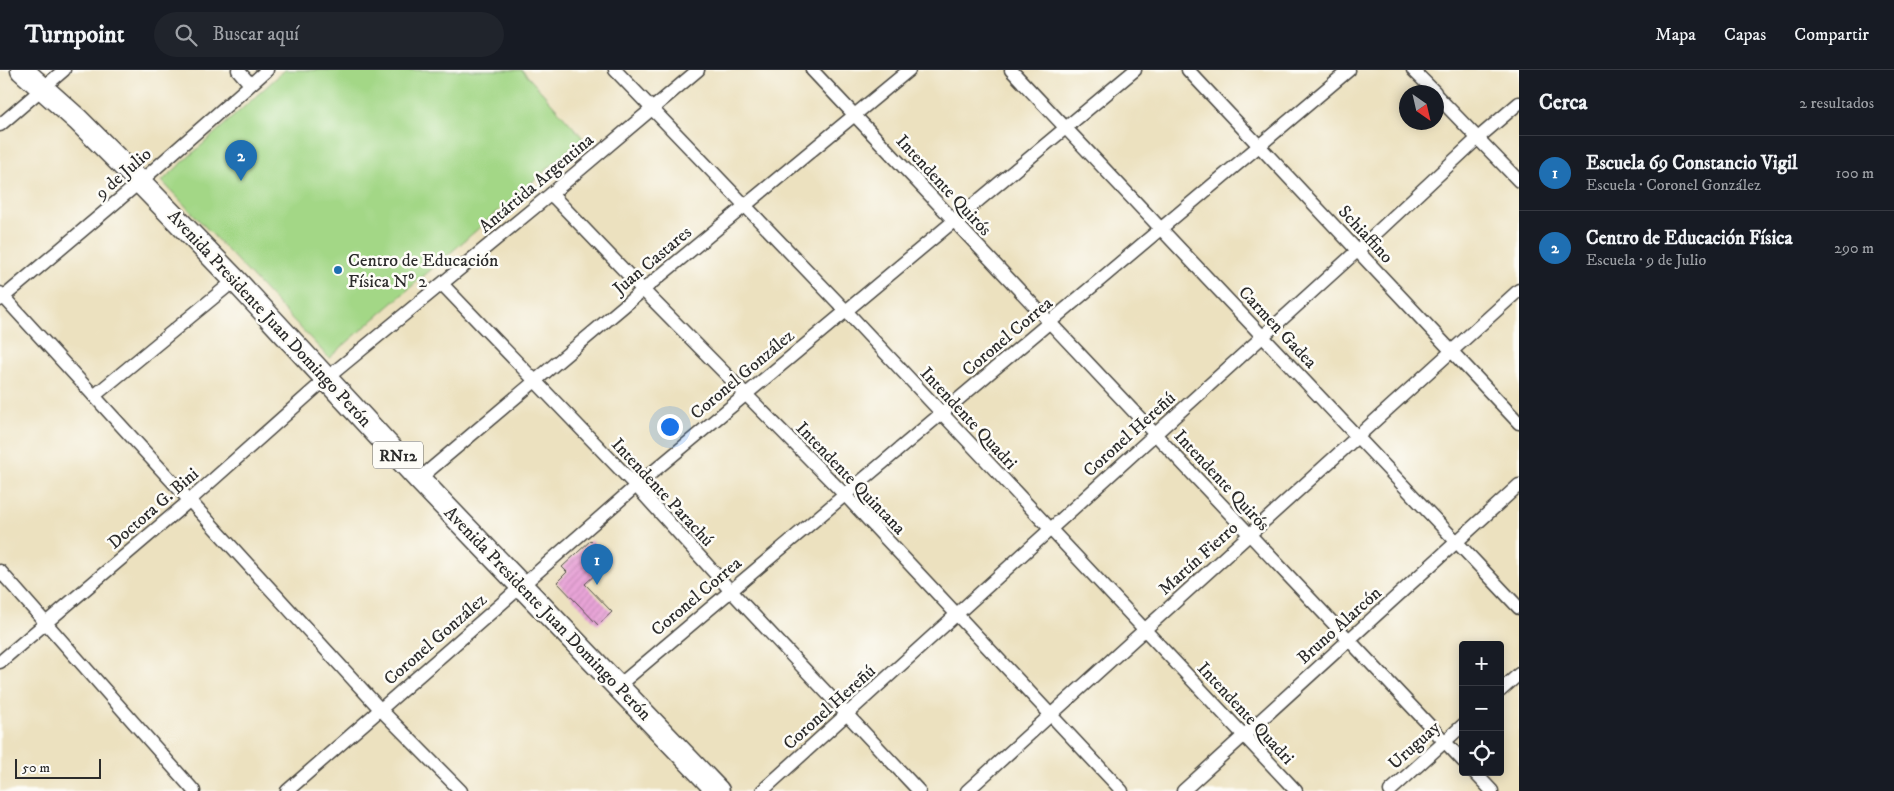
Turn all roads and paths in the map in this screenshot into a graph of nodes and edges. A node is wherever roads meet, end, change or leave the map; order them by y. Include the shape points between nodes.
1 (22, 70) edge
2 (238, 70) edge
3 (266, 70) edge
4 (615, 70) edge
5 (698, 70) edge
6 (812, 70) edge
7 (909, 70) edge
8 (1011, 70) edge
9 (1135, 70) edge
10 (1188, 70) edge
11 (1349, 70) edge
12 (1413, 70) edge
13 (49, 78) edge
14 (250, 84) junction
15 (1427, 85) edge
16 (1444, 102) edge
17 (1519, 103) edge
18 (651, 109) junction
19 (854, 115) junction
20 (0, 125) edge
21 (1066, 128) junction
22 (1478, 138) junction
23 (1259, 146) junction
24 (1519, 181) edge
25 (140, 182) junction
26 (551, 194) junction
27 (745, 207) junction
28 (954, 220) junction
29 (1160, 228) junction
30 (1357, 251) junction
31 (236, 280) junction
32 (442, 284) junction
33 (642, 290) junction
34 (1519, 290) edge
35 (1, 297) edge
36 (846, 310) junction
37 (1050, 323) junction
38 (1263, 336) junction
39 (1452, 351) junction
40 (327, 378) junction
41 (535, 382) junction
42 (746, 394) junction
43 (94, 396) junction
44 (941, 414) junction
45 (1519, 423) edge
46 (1155, 434) junction
47 (1357, 437) junction
48 (419, 479) junction
49 (636, 486) junction
50 (1519, 486) edge
51 (845, 495) junction
52 (189, 501) junction
53 (1050, 530) junction
54 (1250, 535) junction
55 (1457, 542) junction
56 (0, 571) edge
57 (523, 586) junction
58 (730, 590) junction
59 (1519, 608) edge
60 (957, 614) junction
61 (46, 622) junction
62 (1144, 630) junction
63 (1349, 640) junction
64 (0, 662) edge
65 (1519, 674) edge
66 (618, 686) junction
67 (1504, 687) edge
68 (380, 709) junction
69 (847, 714) junction
70 (1051, 715) junction
71 (1459, 729) edge
72 (1243, 736) junction
73 (1445, 741) junction
74 (1459, 756) edge
75 (1478, 776) edge
76 (194, 791) edge
77 (288, 791) edge
78 (461, 791) edge
79 (718, 791) edge
80 (762, 791) edge
81 (919, 791) edge
82 (967, 791) edge
83 (1122, 791) edge
84 (1183, 791) edge
85 (1296, 791) edge
86 (1390, 791) edge
87 (1492, 791) edge

1 - 13 highway, Avenida Presidente Juan Domingo Perón / RN12
2 - 14 street
3 - 14 street, 9 de Julio
4 - 18 street, Intendente Quadri
5 - 18 street, Antártida Argentina
6 - 19 street, Intendente Quirós
7 - 19 street, Juan Castares
8 - 21 street, Carmen Gadea
9 - 21 street, Coronel González
10 - 23 street, Schiaffino
11 - 23 street, Coronel Correa
12 - 15 street
13 - 20 street
13 - 25 highway, Avenida Presidente Juan Domingo Perón / RN12 via 78,120
14 - 25 street, 9 de Julio
16 - 22 street
17 - 22 street, Coronel Hereñú
18 - 26 street, Antártida Argentina
18 - 27 street, Intendente Quadri
19 - 27 street, Juan Castares
19 - 28 street, Intendente Quirós
21 - 28 street, Coronel González
21 - 29 street, Carmen Gadea
22 - 24 street
22 - 30 street, Coronel Hereñú
23 - 29 street, Coronel Correa
23 - 30 street, Schiaffino
25 - 31 highway, Avenida Presidente Juan Domingo Perón / RN12
25 - 35 street, 9 de Julio
26 - 32 street, Antártida Argentina
26 - 33 street, Intendente Quintana
27 - 33 street, Juan Castares
27 - 36 street, Intendente Quadri
28 - 36 street, Coronel González
28 - 37 street, Intendente Quirós
29 - 37 street, Coronel Correa
29 - 38 street, Carmen Gadea
30 - 38 street, Coronel Hereñú
30 - 39 street, Schiaffino
31 - 40 highway, Avenida Presidente Juan Domingo Perón / RN12
31 - 43 street
32 - 40 street, Antártida Argentina
32 - 41 street, Intendente Parachú
33 - 41 street, Juan Castares
33 - 42 street, Intendente Quintana
34 - 39 street, Martín Fierro
35 - 43 street
36 - 42 street, Coronel González
36 - 44 street, Intendente Quadri
37 - 44 street, Coronel Correa
37 - 46 street, Intendente Quirós
38 - 46 street, Coronel Hereñú
38 - 47 street, Carmen Gadea
39 - 45 street, Schiaffino
39 - 47 street, Martín Fierro
40 - 48 highway, Avenida Presidente Juan Domingo Perón / RN12
40 - 52 street, Doctora G. Bini
41 - 48 street, Juan Castares
41 - 49 street, Intendente Parachú
42 - 49 street, Coronel González
42 - 51 street, Intendente Quintana
43 - 52 street
44 - 51 street, Coronel Correa
44 - 53 street, Intendente Quadri
46 - 53 street, Coronel Hereñú
46 - 54 street, Intendente Quirós
47 - 54 street, Martín Fierro
47 - 55 street, Carmen Gadea
48 - 57 highway, Avenida Presidente Juan Domingo Perón / RN12
49 - 57 street, Coronel González
49 - 58 street, Intendente Parachú
50 - 55 street, Bruno Alarcón
51 - 58 street, Coronel Correa
51 - 60 street, Intendente Quintana
52 - 61 street, Doctora G. Bini
52 - 68 street
53 - 60 street, Coronel Hereñú
53 - 62 street, Intendente Quadri
54 - 62 street, Martín Fierro
54 - 63 street, Intendente Quirós
55 - 59 street, Carmen Gadea
55 - 63 street, Bruno Alarcón
56 - 61 street
57 - 66 highway, Avenida Presidente Juan Domingo Perón / RN12
57 - 68 street, Coronel González
58 - 66 street, Coronel Correa
58 - 69 street, Intendente Parachú
60 - 69 street, Coronel Hereñú
60 - 70 street, Intendente Quintana
61 - 64 street, Doctora G. Bini
61 - 76 street
62 - 70 street, Martín Fierro
62 - 72 street, Intendente Quadri
63 - 72 street, Bruno Alarcón
63 - 73 street, Intendente Quirós
65 - 67 street
66 - 79 highway, Avenida Presidente Juan Domingo Perón / RN12
68 - 77 street, Coronel González
68 - 78 street
69 - 80 street, Coronel Hereñú
69 - 81 street, Intendente Parachú
70 - 82 street, Martín Fierro
70 - 83 street, Intendente Quintana
71 - 73 street, Uruguay
72 - 84 street, Bruno Alarcón
72 - 85 street, Intendente Quadri
73 - 74 street, Intendente Quirós
73 - 86 street, Uruguay
75 - 87 street

